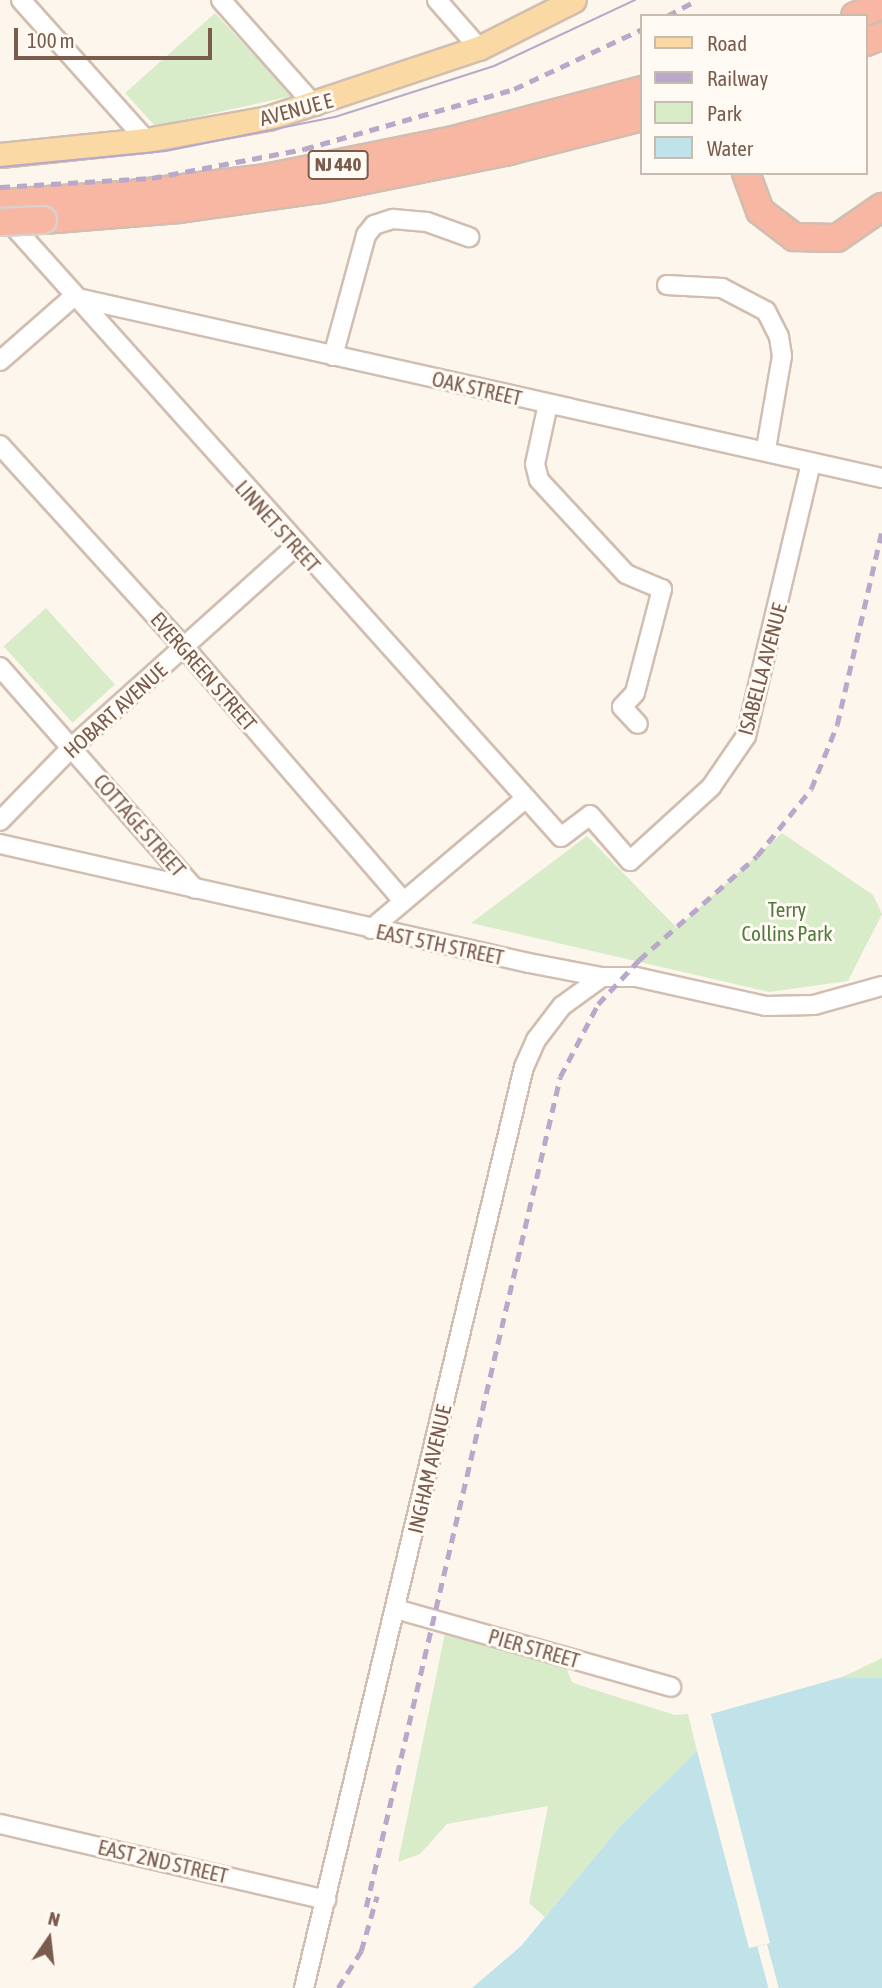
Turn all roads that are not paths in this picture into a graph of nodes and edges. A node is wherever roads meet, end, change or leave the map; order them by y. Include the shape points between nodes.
1 (21, 0) edge
2 (221, 0) edge
3 (437, 0) edge
4 (574, 0) edge
5 (882, 5) edge
6 (860, 14) edge
7 (479, 48) junction
8 (640, 91) edge
9 (315, 106) junction
10 (640, 118) edge
11 (146, 140) junction
12 (0, 155) edge
13 (747, 175) edge
14 (0, 203) edge
15 (882, 207) edge
16 (0, 211) edge
17 (35, 211) junction
18 (0, 222) edge
19 (469, 237) dead end
20 (667, 285) dead end
21 (73, 297) junction
22 (334, 356) junction
23 (0, 361) edge
24 (548, 404) junction
25 (0, 445) edge
26 (766, 449) junction
27 (811, 463) junction
28 (882, 478) edge
29 (296, 545) junction
30 (184, 647) junction
31 (0, 667) edge
32 (638, 724) dead end
33 (72, 747) junction
34 (526, 798) junction
35 (0, 821) edge
36 (561, 838) joint
37 (0, 844) edge
38 (195, 889) junction
39 (403, 901) junction
40 (371, 929) junction
41 (602, 977) junction
42 (882, 986) edge
43 (396, 1609) junction
44 (671, 1687) dead end
45 (0, 1824) edge
46 (326, 1900) junction
47 (304, 1988) edge

1 - 11 street
2 - 9 street
3 - 7 street
4 - 7 main road, AVENUE E
5 - 6 highway
7 - 9 main road, AVENUE E
8 - 17 highway, NJ 440 via 486,132 312,170
9 - 11 main road, AVENUE E
10 - 17 highway, NJ 440 via 497,154 333,187 192,207
11 - 12 main road, AVENUE E
13 - 15 highway via 760,211 794,237 837,238
14 - 17 highway, NJ 440
16 - 21 street, LINNET STREET
17 - 18 highway, NJ 440, bridge
19 - 22 street via 427,222 393,219 374,225 366,235
20 - 26 street via 722,288 766,311 779,337 782,356
21 - 22 street, OAK STREET
21 - 23 street
21 - 29 street, LINNET STREET
22 - 24 street, OAK STREET
24 - 26 street, OAK STREET
24 - 32 street via 535,464 540,480 612,562 639,581 662,589 635,693 622,707
25 - 30 street, EVERGREEN STREET
26 - 27 street, OAK STREET
27 - 28 street, OAK STREET
27 - 36 street, ISABELLA AVENUE via 757,704 731,763 630,861 590,815
29 - 30 street, HOBART AVENUE
29 - 34 street, LINNET STREET
30 - 33 street, HOBART AVENUE
30 - 39 street, EVERGREEN STREET
31 - 33 street, COTTAGE STREET
33 - 35 street, HOBART AVENUE
33 - 38 street, COTTAGE STREET
34 - 36 street, LINNET STREET
34 - 39 street
37 - 38 street, EAST 5TH STREET
38 - 40 street, EAST 5TH STREET
39 - 40 street
40 - 41 street, EAST 5TH STREET
41 - 42 street, EAST 5TH STREET via 625,975 793,1008 841,1000
41 - 43 street, INGHAM AVENUE via 562,1006 536,1040 524,1067
43 - 44 street, PIER STREET
43 - 46 street, INGHAM AVENUE
45 - 46 street, EAST 2ND STREET
46 - 47 street, INGHAM AVENUE

